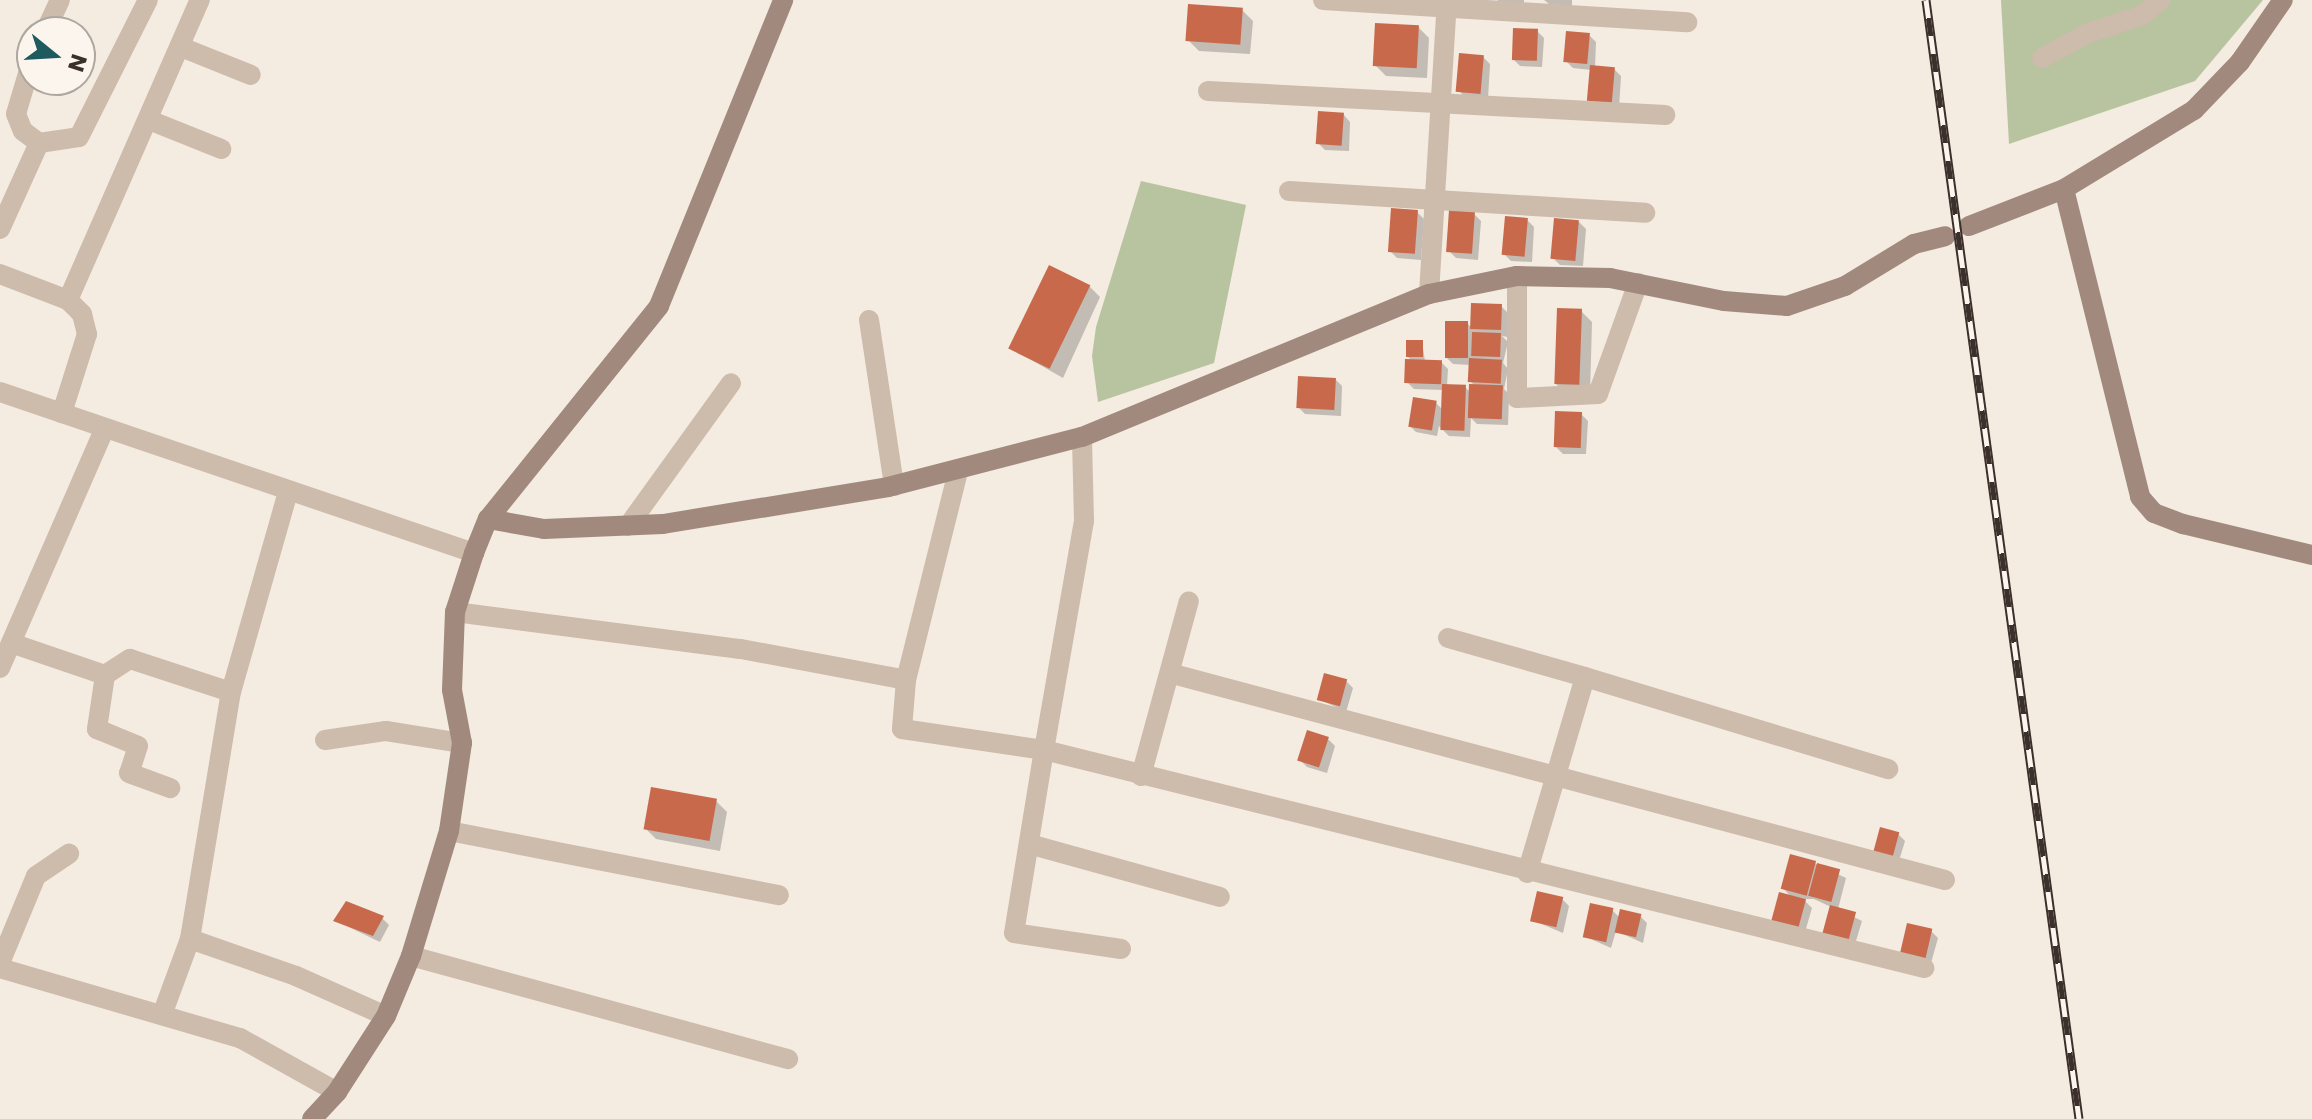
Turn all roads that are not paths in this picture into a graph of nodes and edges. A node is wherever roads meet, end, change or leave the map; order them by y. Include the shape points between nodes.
1 (148, 0) edge
2 (200, 0) edge
3 (783, 0) edge
4 (1323, 0) edge
5 (2160, 0) edge
6 (2283, 0) edge
7 (1447, 4) edge
8 (1687, 22) dead end
9 (181, 47) junction
10 (2042, 58) dead end
11 (251, 75) dead end
12 (1208, 91) dead end
13 (21, 96) edge
14 (1442, 101) junction
15 (1665, 115) dead end
16 (149, 120) junction
17 (39, 143) junction
18 (221, 149) dead end
19 (2064, 189) junction
20 (1289, 191) dead end
21 (1435, 203) junction
22 (1645, 213) dead end
23 (1969, 226) dead end
24 (0, 229) edge
25 (1945, 236) dead end
26 (0, 274) edge
27 (1517, 276) junction
28 (1638, 283) junction
29 (1429, 294) junction
30 (68, 300) junction
31 (869, 320) dead end
32 (731, 383) dead end
33 (0, 392) edge
34 (62, 413) junction
35 (104, 430) junction
36 (1082, 437) junction
37 (958, 471) junction
38 (894, 486) junction
39 (288, 492) junction
40 (488, 519) junction
41 (628, 526) junction
42 (474, 553) junction
43 (2312, 555) edge
44 (1189, 601) dead end
45 (455, 612) junction
46 (1448, 638) dead end
47 (14, 644) junction
48 (0, 668) edge
49 (1173, 674) junction
50 (105, 675) junction
51 (1585, 677) junction
52 (906, 680) junction
53 (231, 692) junction
54 (325, 740) dead end
55 (462, 743) junction
56 (1044, 750) junction
57 (1888, 769) dead end
58 (1556, 774) junction
59 (1141, 776) junction
60 (170, 788) dead end
61 (449, 831) junction
62 (1029, 844) junction
63 (69, 854) dead end
64 (1527, 873) junction
65 (1945, 880) dead end
66 (779, 895) dead end
67 (1220, 897) dead end
68 (190, 939) junction
69 (1121, 949) dead end
70 (411, 956) junction
71 (0, 966) edge
72 (1924, 968) dead end
73 (162, 1015) junction
74 (386, 1016) junction
75 (788, 1059) dead end
76 (337, 1092) junction
77 (312, 1119) edge

1 - 17 street via 86,130 79,137
2 - 9 street
3 - 40 street via 659,306
4 - 7 street
5 - 10 street via 2143,15 2088,33
6 - 19 street via 2240,62 2194,110
7 - 8 street
7 - 14 street
9 - 11 street
9 - 16 street
12 - 14 street
13 - 17 street via 16,114 23,131
14 - 15 street
14 - 21 street
16 - 18 street
16 - 30 street
17 - 24 street
19 - 23 street
19 - 43 street via 2140,497 2154,513 2183,524
20 - 21 street
21 - 22 street
21 - 29 street
25 - 28 street via 1914,244 1835,291 1787,306 1724,301
26 - 30 street
27 - 28 street
27 - 28 street via 1517,398 1598,394
27 - 29 street
29 - 36 street
30 - 34 street via 82,314 87,334
31 - 38 street
32 - 41 street
33 - 34 street
34 - 35 street
35 - 39 street
35 - 47 street
36 - 37 street
36 - 56 street via 1084,521
37 - 38 street
37 - 52 street
38 - 41 street
39 - 42 street
39 - 53 street
40 - 41 street via 544,529
40 - 42 street
42 - 45 street
44 - 49 street
45 - 52 street via 741,649
45 - 55 street via 452,690
46 - 51 street
47 - 48 street
47 - 50 street
49 - 58 street
49 - 59 street
50 - 53 street via 130,659
50 - 60 street via 97,729 138,746 129,773
51 - 57 street
51 - 58 street
52 - 56 street via 902,729
53 - 68 street
54 - 55 street via 386,731
55 - 61 street
56 - 59 street
56 - 62 street
58 - 64 street
58 - 65 street
59 - 64 street
61 - 66 street
61 - 70 street
62 - 67 street
62 - 69 street via 1014,933
63 - 71 street via 36,876
64 - 72 street
68 - 73 street
68 - 74 street via 296,976
70 - 74 street
70 - 75 street
71 - 73 street
73 - 76 street via 240,1038
74 - 76 street
76 - 77 street

